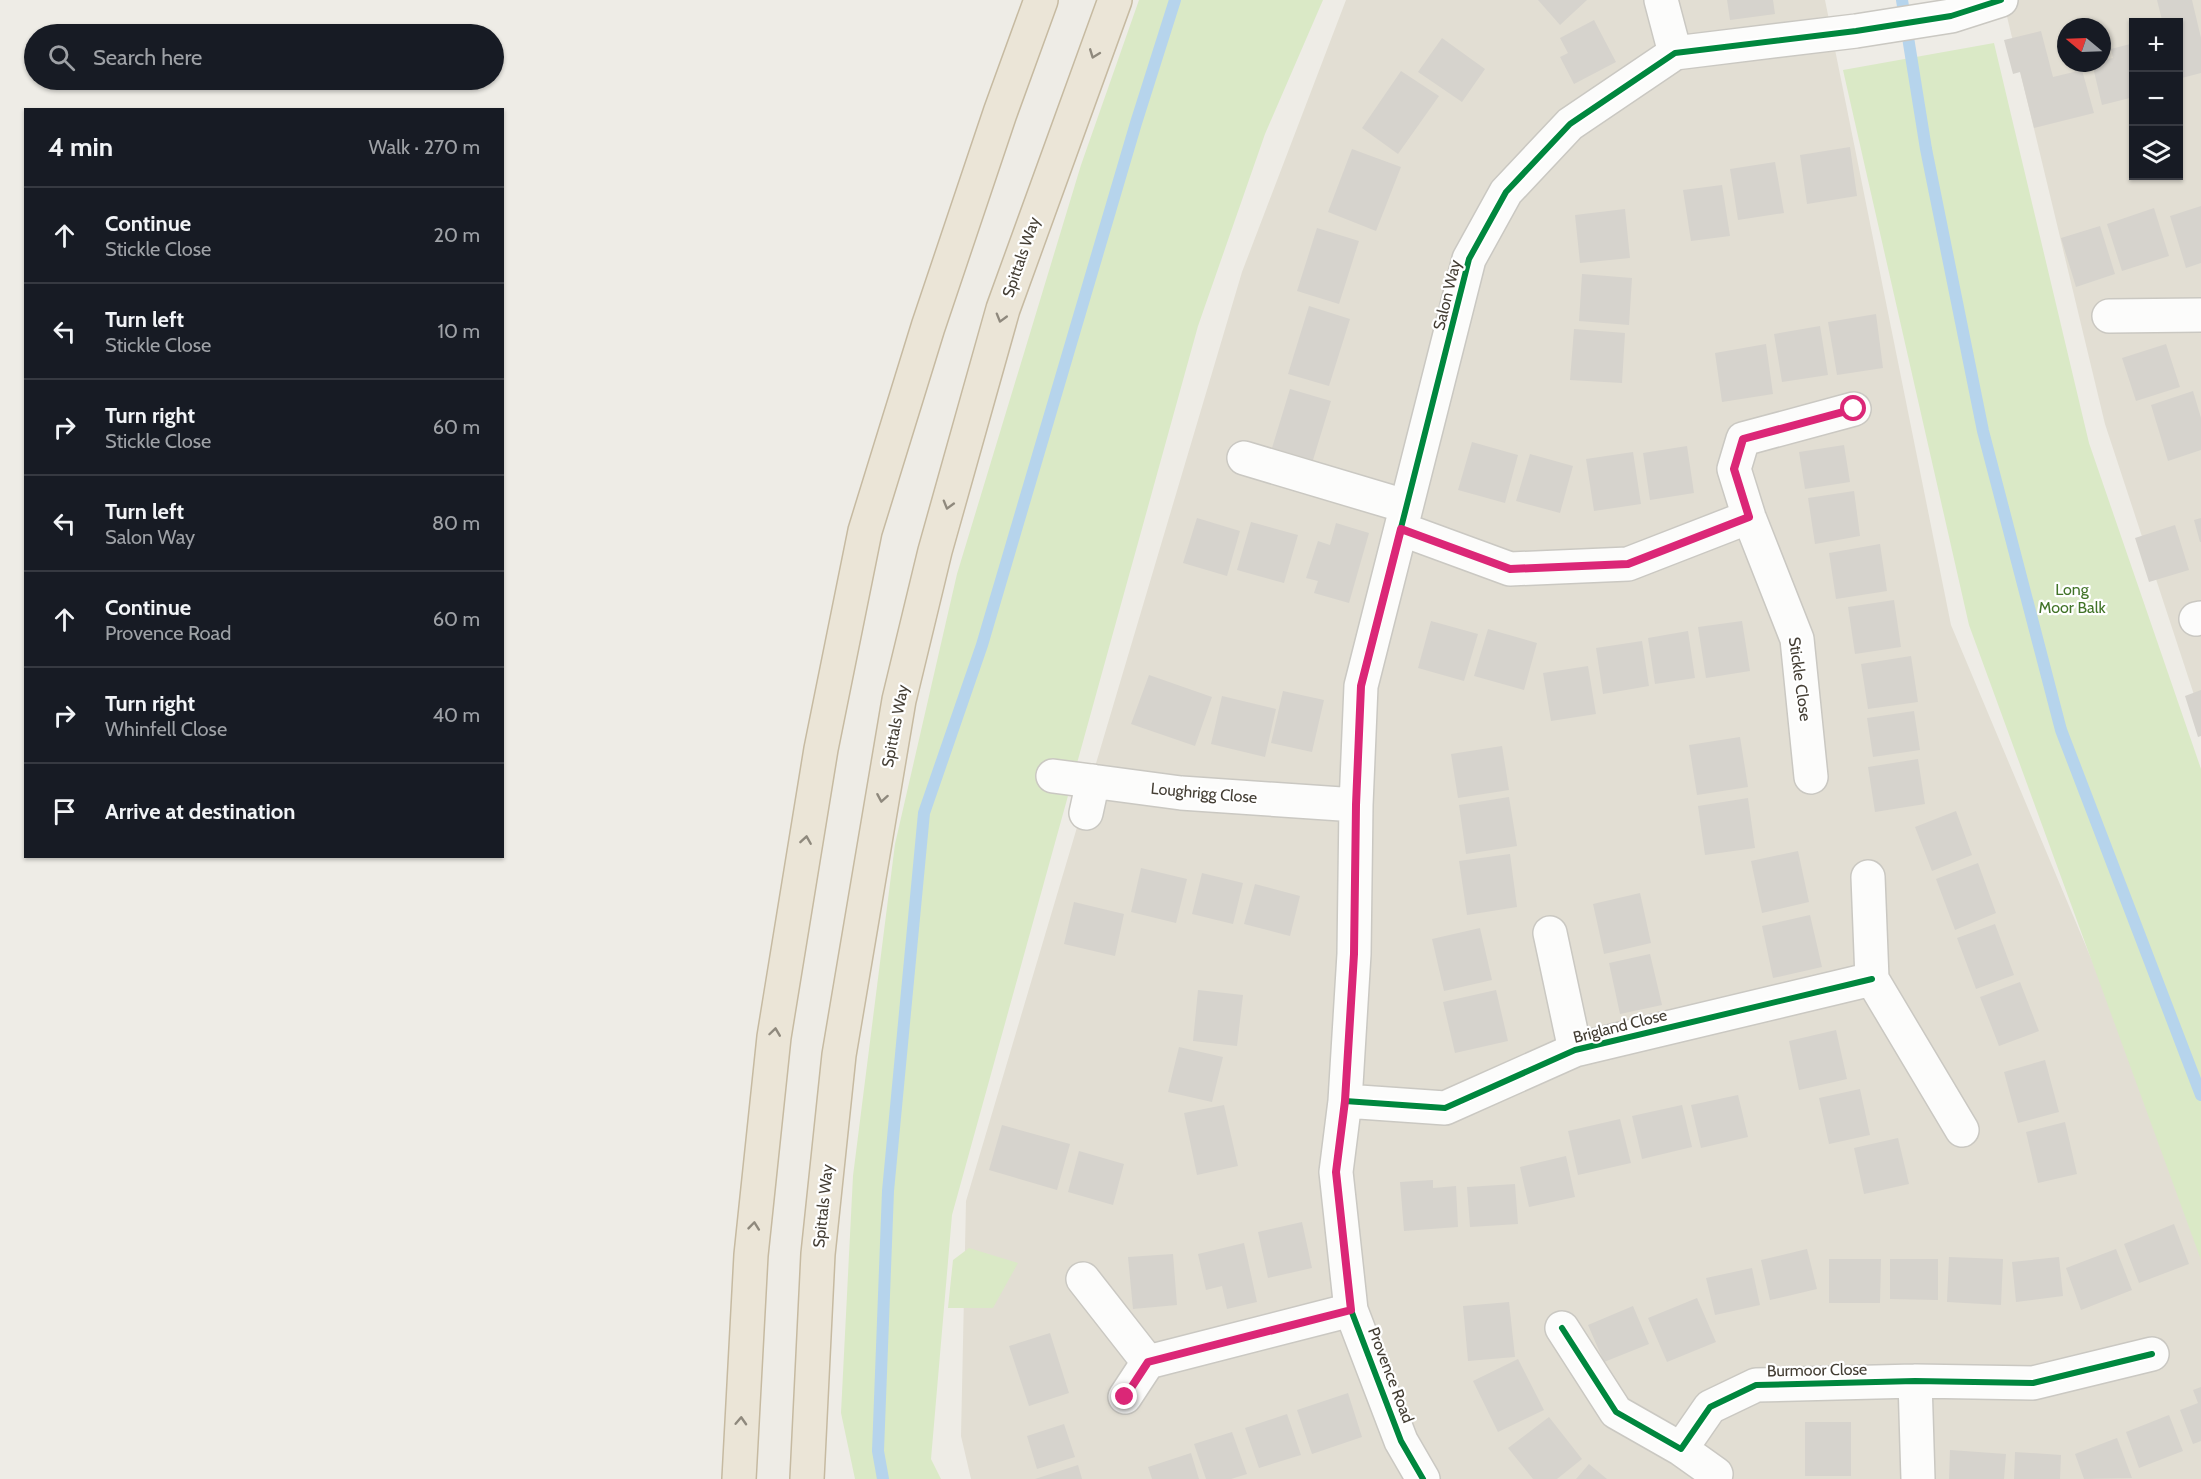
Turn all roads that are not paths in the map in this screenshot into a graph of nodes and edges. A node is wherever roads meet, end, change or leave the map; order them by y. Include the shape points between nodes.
1 (1041, 0) edge
2 (1115, 0) edge
3 (1661, 0) edge
4 (2001, 0) edge
5 (1675, 53) junction
6 (2201, 315) edge
7 (2109, 316) dead end
8 (1854, 409) dead end
9 (1244, 458) dead end
10 (1403, 517) junction
11 (1749, 517) junction
12 (1053, 776) dead end
13 (1811, 777) dead end
14 (1356, 805) junction
15 (1868, 877) dead end
16 (1550, 933) dead end
17 (1354, 954) joint
18 (1872, 979) junction
19 (1575, 1050) junction
20 (1345, 1101) junction
21 (1962, 1130) dead end
22 (1083, 1279) dead end
23 (1351, 1310) junction
24 (1562, 1328) dead end
25 (2152, 1354) dead end
26 (1148, 1362) junction
27 (1915, 1381) junction
28 (1125, 1397) dead end
29 (1681, 1449) junction
30 (1716, 1474) dead end
31 (739, 1479) edge
32 (807, 1479) edge
33 (1423, 1479) edge
34 (1918, 1479) edge

31 -> 1 highway via 751,1255 774,1037 821,749 862,543 928,327
2 -> 32 highway, Spittals Way via 1003,309 935,551 899,700 839,1055 818,1254
3 - 5 street
4 - 5 street, Salon Way via 1951,16
5 - 10 street, Salon Way via 1570,124 1506,192 1469,259
6 - 7 street
8 - 11 street, Stickle Close via 1743,439 1734,469
9 - 10 street
10 - 11 street via 1510,569 1628,564
10 - 14 street, Salon Way via 1361,686
11 - 13 street, Stickle Close via 1797,639
12 - 14 street, Loughrigg Close via 1090,797 1181,793
14 - 17 street, Salon Way
15 - 18 street
16 - 19 street, Brigland Close
17 - 20 street, Provence Road
18 - 19 street, Brigland Close
18 - 21 street
19 - 20 street, Brigland Close via 1445,1108
20 - 23 street, Provence Road via 1336,1172
22 - 26 street
23 - 26 street
23 - 33 street, Provence Road via 1401,1440
24 - 29 street via 1616,1412
25 - 27 street, Burmoor Close via 2033,1383
26 - 28 street
27 - 29 street, Burmoor Close via 1756,1385 1710,1407
27 - 34 street
29 - 30 street

